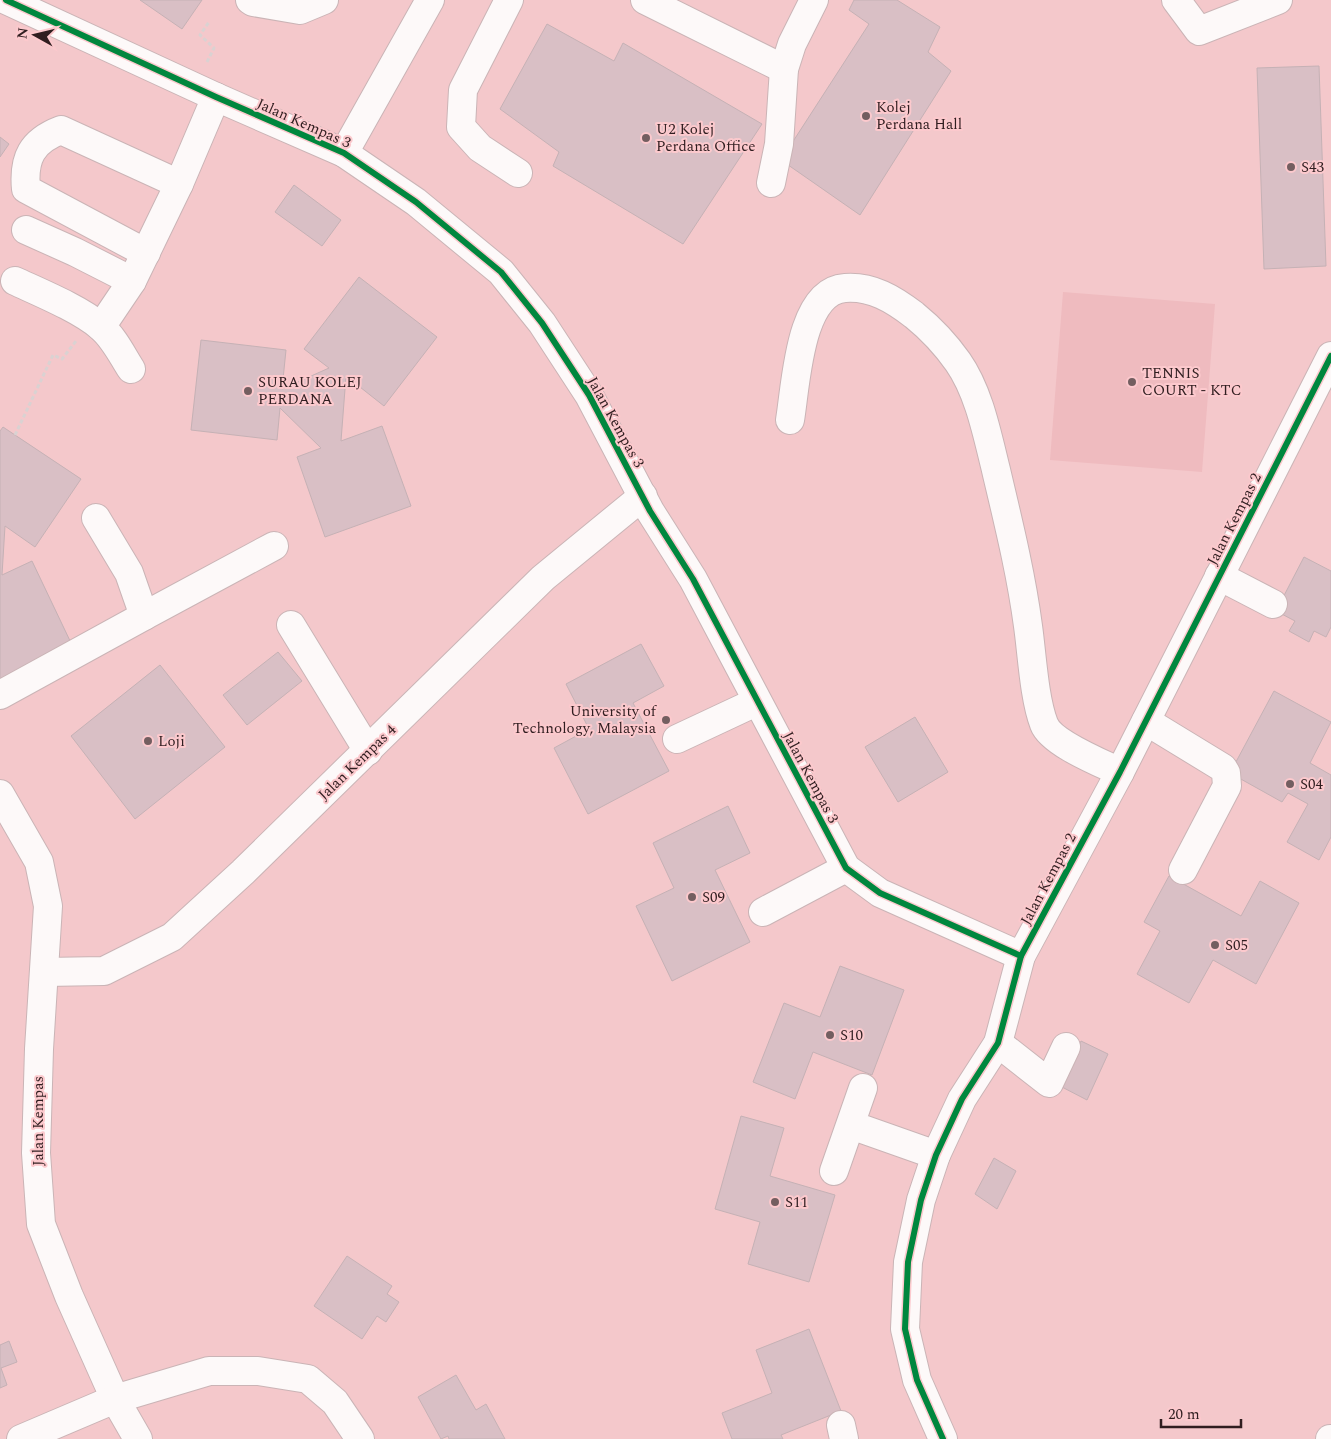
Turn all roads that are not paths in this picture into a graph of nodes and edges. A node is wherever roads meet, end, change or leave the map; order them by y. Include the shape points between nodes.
1 (6, 0) edge
2 (250, 0) edge
3 (324, 0) edge
4 (430, 0) edge
5 (509, 0) edge
6 (645, 0) edge
7 (814, 0) edge
8 (1176, 0) edge
9 (1278, 0) edge
10 (784, 69) junction
11 (205, 93) junction
12 (344, 153) junction
13 (518, 173) dead end
14 (771, 183) dead end
15 (179, 184) junction
16 (26, 230) dead end
17 (146, 253) junction
18 (15, 280) dead end
19 (132, 281) junction
20 (96, 324) junction
21 (1331, 356) edge
22 (130, 369) dead end
23 (790, 420) dead end
24 (643, 496) junction
25 (96, 518) dead end
26 (274, 546) dead end
27 (1219, 576) junction
28 (1273, 604) dead end
29 (144, 616) junction
30 (291, 624) dead end
31 (0, 695) edge
32 (756, 702) junction
33 (1146, 721) junction
34 (677, 739) dead end
35 (368, 751) junction
36 (1120, 772) junction
37 (0, 794) edge
38 (846, 868) junction
39 (1184, 870) dead end
40 (763, 912) dead end
41 (1020, 956) junction
42 (45, 972) junction
43 (998, 1044) junction
44 (1066, 1047) dead end
45 (863, 1088) dead end
46 (851, 1125) junction
47 (936, 1155) junction
48 (834, 1171) dead end
49 (115, 1399) junction
50 (21, 1439) edge
51 (138, 1439) edge
52 (360, 1439) edge
53 (943, 1439) edge

1 - 11 street, Jalan Kempas 3
2 - 3 street via 300,10
4 - 12 street
5 - 13 street via 463,90 461,127 480,148
6 - 10 street
7 - 10 street via 792,44
8 - 9 street via 1199,32
10 - 14 street via 779,144
11 - 12 street, Jalan Kempas 3
11 - 15 street
12 - 24 street, Jalan Kempas 3 via 423,208 501,272 542,323 589,395
15 - 17 street
15 - 17 street via 61,130 45,136 28,155 24,173 26,189
16 - 19 street
17 - 19 street
18 - 20 street
19 - 20 street
20 - 22 street via 111,338
21 - 27 street, Jalan Kempas 2
23 - 36 street via 804,334 814,309 826,297 840,288 857,287 877,292 902,305 926,325 959,363 976,400 990,447 1025,605 1044,726 1061,742
24 - 32 street, Jalan Kempas 3 via 693,579
24 - 35 street, Jalan Kempas 4 via 543,578
25 - 29 street via 129,573
26 - 29 street
27 - 28 street
27 - 33 street, Jalan Kempas 2
29 - 31 street
30 - 35 street
32 - 34 street
32 - 38 street, Jalan Kempas 3
33 - 36 street, Jalan Kempas 2
33 - 39 street via 1223,768 1226,773 1228,786
35 - 42 street, Jalan Kempas 4 via 172,937 104,971
36 - 41 street, Jalan Kempas 2
37 - 42 street, Jalan Kempas via 39,862 48,906
38 - 40 street
38 - 41 street, Jalan Kempas 3 via 880,893
41 - 43 street, Jalan Kempas 2
42 - 49 street, Jalan Kempas via 38,1049 36,1153 41,1224 68,1296
43 - 44 street via 1049,1083
43 - 47 street, Jalan Kempas 2 via 962,1099
45 - 46 street
46 - 47 street
46 - 48 street
47 - 53 street, Jalan Kempas 2 via 921,1200 908,1262 905,1329 917,1380
49 - 50 street
49 - 51 street, Jalan Kempas
49 - 52 street via 209,1371 258,1371 308,1380 335,1402

